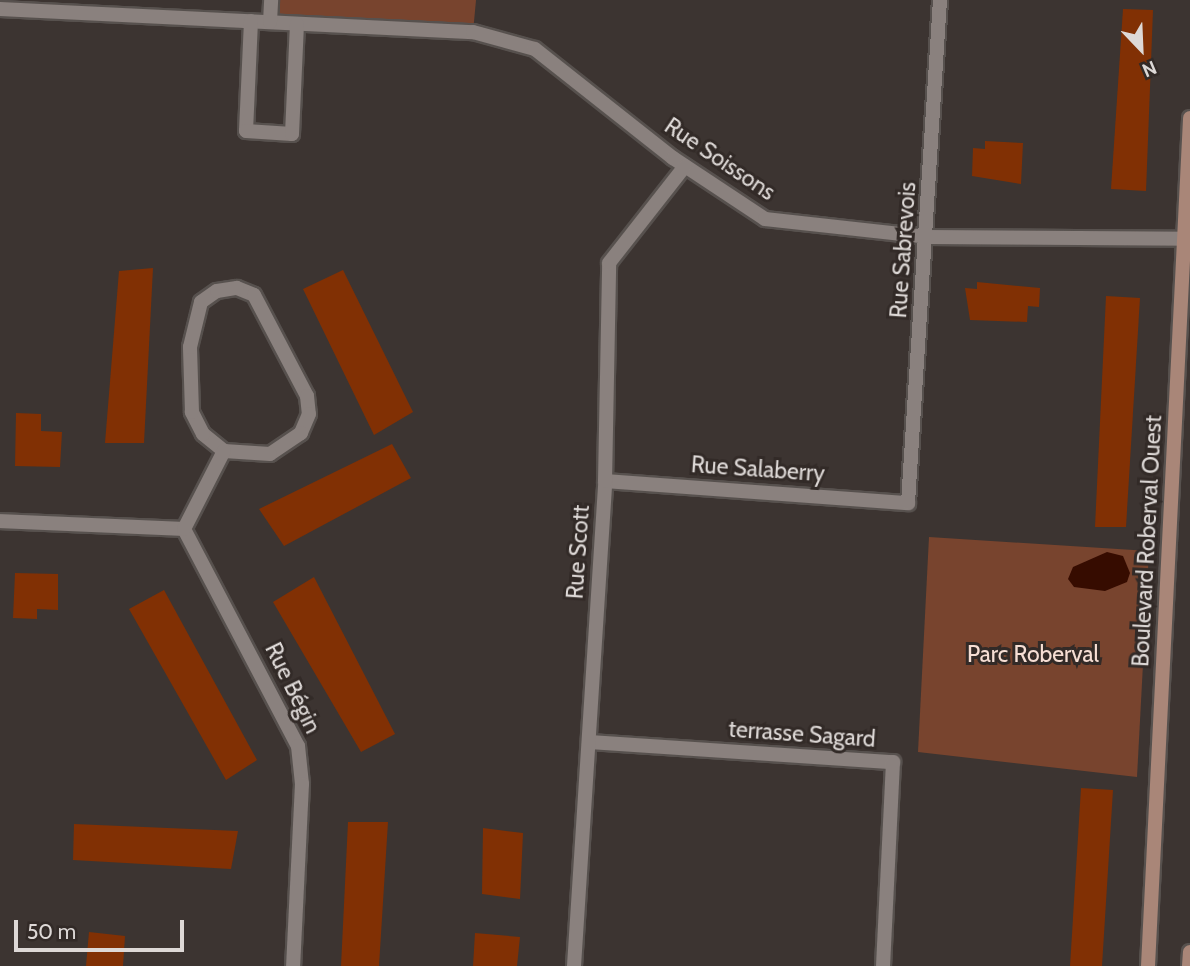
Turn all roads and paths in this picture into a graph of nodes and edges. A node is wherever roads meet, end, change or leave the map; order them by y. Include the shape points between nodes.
1 (271, 0) edge
2 (940, 0) edge
3 (0, 9) edge
4 (251, 21) junction
5 (270, 22) junction
6 (298, 24) junction
7 (1190, 118) edge
8 (685, 166) junction
9 (927, 237) junction
10 (1186, 239) edge
11 (224, 451) junction
12 (605, 481) junction
13 (908, 503) joint
14 (0, 521) edge
15 (184, 529) junction
16 (589, 742) junction
17 (1190, 952) edge
18 (293, 966) edge
19 (575, 966) edge
20 (883, 966) edge
21 (1148, 966) edge
22 (1189, 966) edge

1 - 5 street
2 - 9 street, Rue Sabrevois
3 - 4 street, Rue Soissons
4 - 5 street, Rue Soissons
4 - 6 street via 246,131 292,134
5 - 6 street, Rue Soissons
6 - 8 street, Rue Soissons via 473,32 535,49
7 - 10 street, Boulevard Roberval Ouest
8 - 9 street, Rue Soissons via 765,219
8 - 12 street, Rue Scott via 609,263
9 - 10 street, Rue Soissons
9 - 13 street, Rue Sabrevois
10 - 21 street, Boulevard Roberval Ouest
11 - 11 street via 270,454 301,433 309,414 307,396 254,295 237,288 217,291 201,302 190,347 192,412 203,434
11 - 15 street
12 - 13 street, Rue Salaberry
12 - 16 street, Rue Scott
14 - 15 street
15 - 18 street, Rue Bégin via 298,746 302,784
16 - 19 street, Rue Scott
16 - 20 street, terrasse Sagard via 893,762
17 - 22 street

